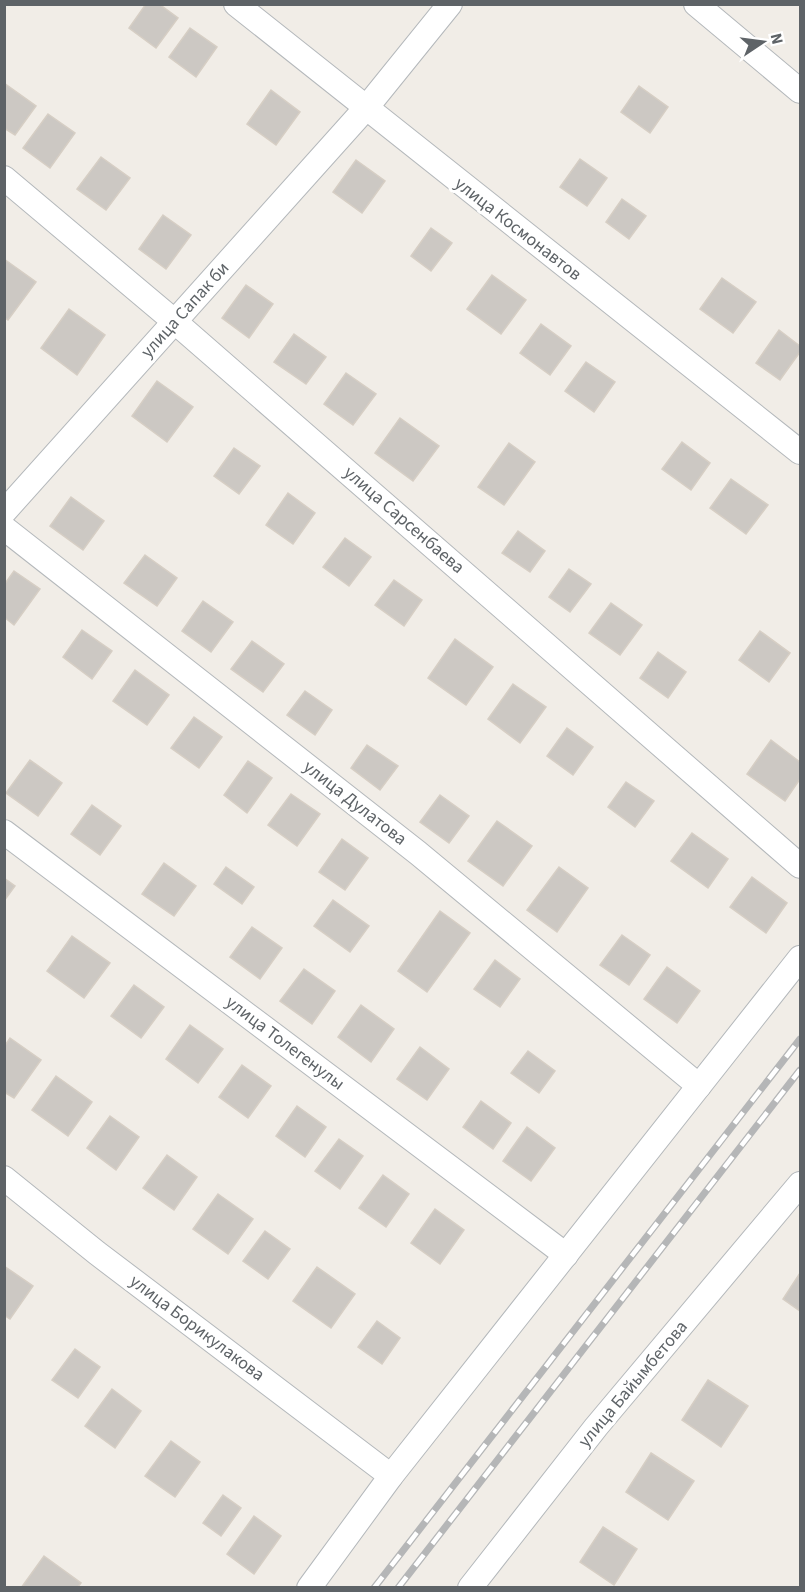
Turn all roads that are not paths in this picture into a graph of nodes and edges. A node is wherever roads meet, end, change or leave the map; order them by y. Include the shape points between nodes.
1 (236, 4) edge
2 (450, 4) edge
3 (696, 4) edge
4 (801, 91) edge
5 (366, 108) junction
6 (4, 178) edge
7 (174, 321) junction
8 (801, 452) edge
9 (4, 512) edge
10 (4, 528) edge
11 (4, 832) edge
12 (801, 866) edge
13 (801, 958) edge
14 (699, 1086) junction
15 (4, 1178) edge
16 (801, 1184) edge
17 (566, 1255) junction
18 (391, 1476) junction
19 (309, 1587) edge
20 (470, 1587) edge

1 - 5 street, улица Космонавтов
2 - 5 street, улица Сапак би
3 - 4 street
5 - 7 street, улица Сапак би
5 - 8 street, улица Космонавтов
6 - 7 street, улица Сарсенбаева
7 - 9 street, улица Сапак би
7 - 12 street, улица Сарсенбаева
10 - 14 street, улица Дулатова via 418,853
11 - 17 street, улица Толегенулы
13 - 14 street
14 - 17 street
15 - 18 street, улица Борикулакова
16 - 20 street, улица Байымбетова via 596,1427
17 - 18 street
18 - 19 street

